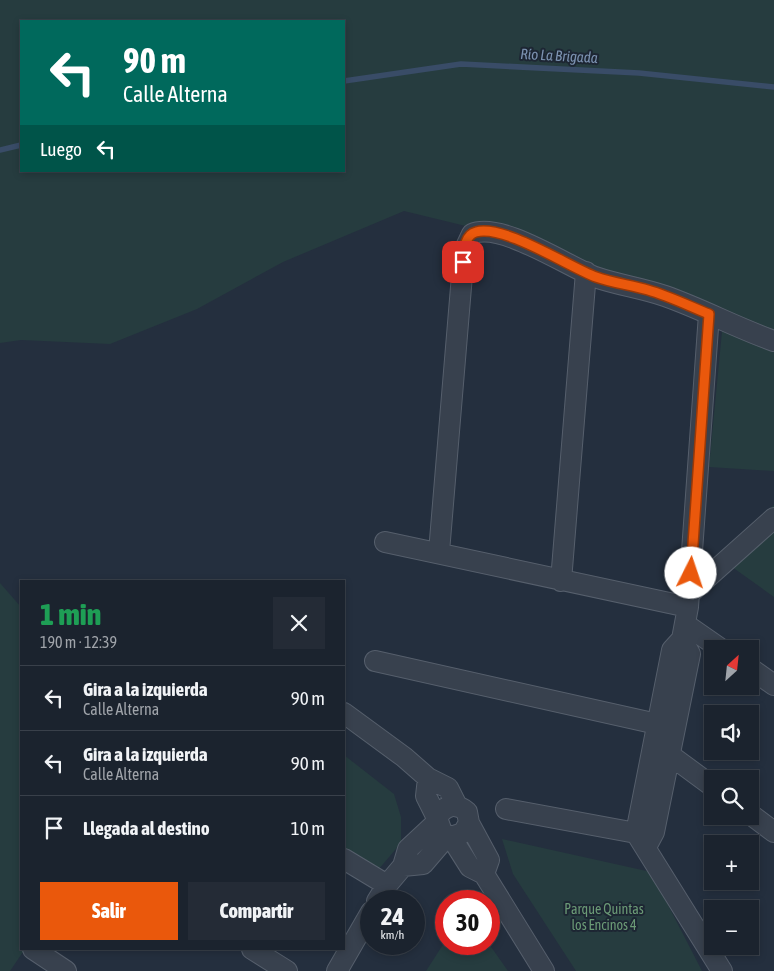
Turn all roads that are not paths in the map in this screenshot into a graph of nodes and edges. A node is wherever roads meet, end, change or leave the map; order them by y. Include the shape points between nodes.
1 (586, 272) junction
2 (709, 314) junction
3 (774, 341) edge
4 (774, 518) edge
5 (385, 542) dead end
6 (439, 552) junction
7 (561, 581) junction
8 (686, 616) junction
9 (711, 640) edge
10 (375, 661) dead end
11 (759, 674) edge
12 (774, 685) edge
13 (345, 714) edge
14 (666, 726) junction
15 (670, 755) junction
16 (428, 778) junction
17 (704, 780) edge
18 (457, 806) junction
19 (506, 809) dead end
20 (759, 821) edge
21 (469, 823) junction
22 (443, 829) junction
23 (774, 832) edge
24 (641, 840) junction
25 (345, 860) edge
26 (484, 874) junction
27 (379, 890) edge
28 (384, 890) edge
29 (360, 932) edge
30 (34, 950) edge
31 (254, 950) edge
32 (66, 971) edge
33 (287, 971) edge
34 (338, 971) edge
35 (544, 971) edge
36 (722, 971) edge

1 - 2 street via 649,290
1 - 6 street via 532,245 481,232 472,234 467,240
1 - 7 street
2 - 3 street
2 - 8 street
4 - 8 street
5 - 6 street
6 - 7 street
7 - 8 street
8 - 9 street
8 - 14 street via 690,654
10 - 14 street
11 - 12 street
13 - 16 street
14 - 15 street
14 - 24 street
15 - 17 street
15 - 24 street via 654,832
16 - 18 street via 448,788
16 - 22 street via 426,796
18 - 21 street via 467,812
18 - 22 street via 445,808
19 - 24 street
20 - 23 street
21 - 22 street via 463,833
21 - 26 street via 489,860
22 - 26 street via 470,867
22 - 28 street via 422,864 403,866
24 - 36 street
25 - 27 street
26 - 35 street
29 - 34 street
30 - 32 street
31 - 33 street

